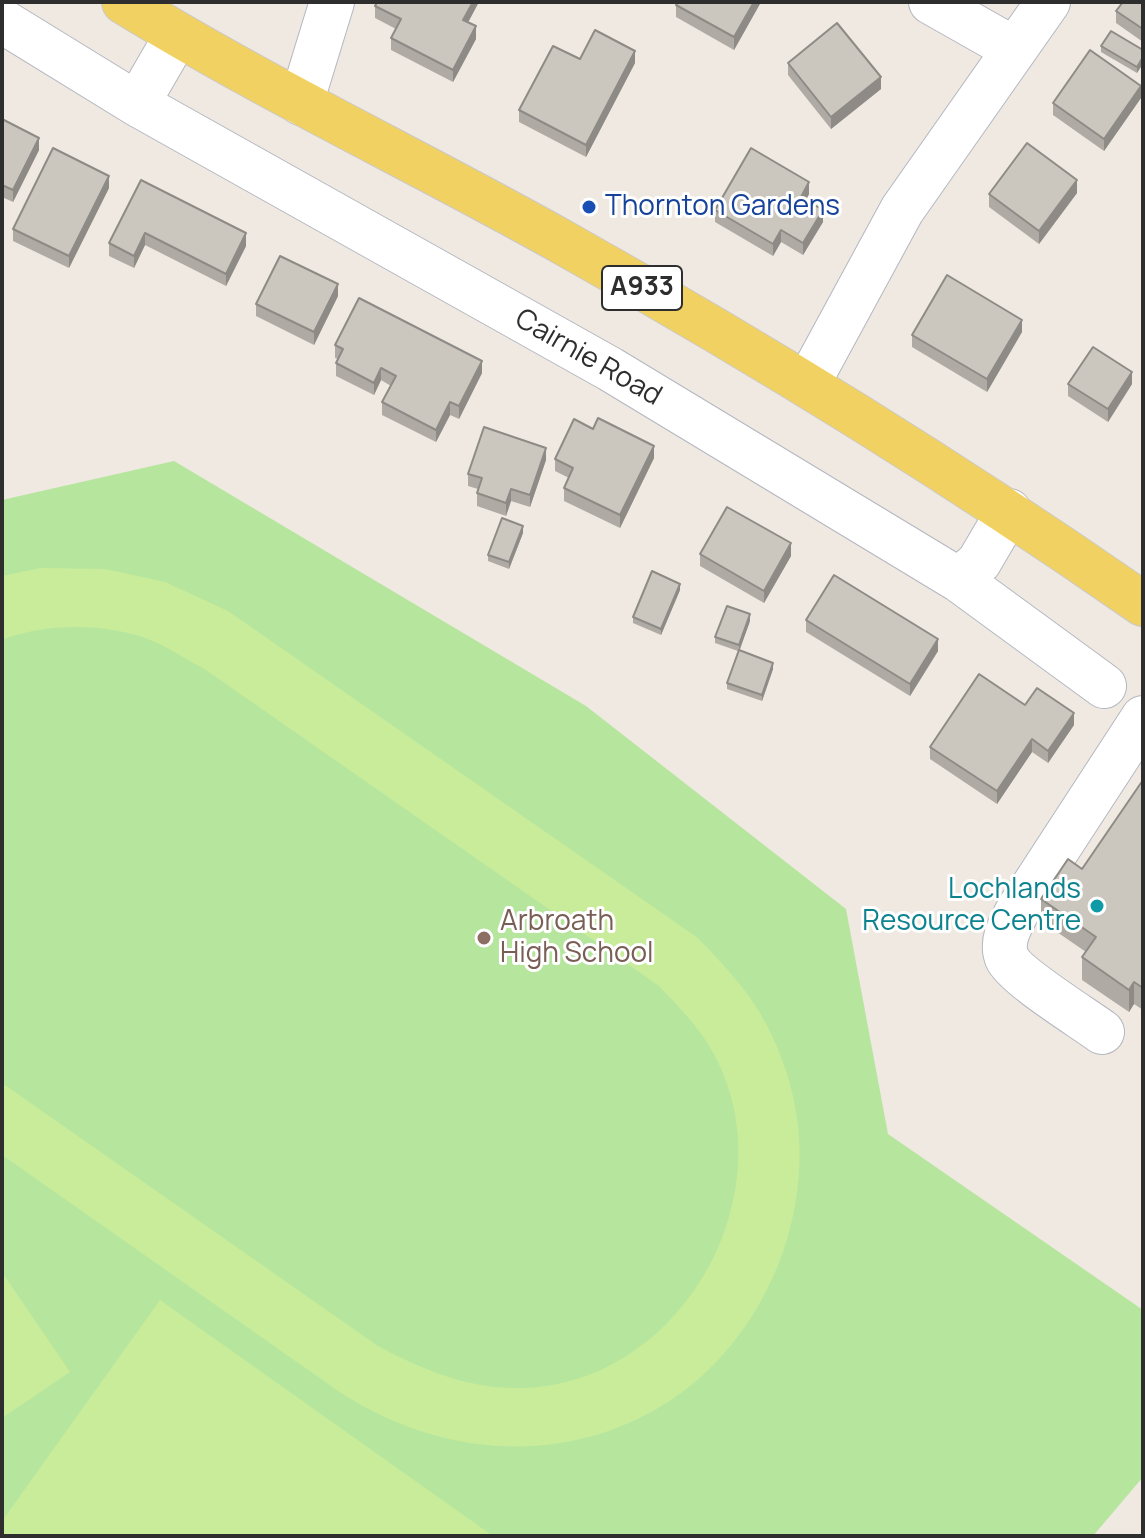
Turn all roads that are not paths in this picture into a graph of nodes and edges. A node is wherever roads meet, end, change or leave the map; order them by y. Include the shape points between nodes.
1 (124, 2) edge
2 (332, 2) edge
3 (931, 2) edge
4 (1048, 2) edge
5 (2, 21) edge
6 (177, 35) junction
7 (1014, 49) junction
8 (301, 103) junction
9 (137, 104) junction
10 (807, 385) junction
11 (1009, 511) junction
12 (959, 580) junction
13 (1143, 604) edge
14 (1104, 686) dead end
15 (1143, 718) edge
16 (1102, 1032) dead end

1 - 6 main road, A933
2 - 8 street
3 - 7 street
4 - 7 street
5 - 9 street, Cairnie Road
6 - 8 main road, A933
6 - 9 street
7 - 10 street via 902,210
8 - 10 main road, A933 via 563,242
9 - 12 street, Cairnie Road via 596,361
10 - 11 main road, A933
11 - 12 street via 979,562
11 - 13 main road, A933
12 - 14 street, Cairnie Road
15 - 16 street via 1018,910 1005,946 1008,960 1025,976

